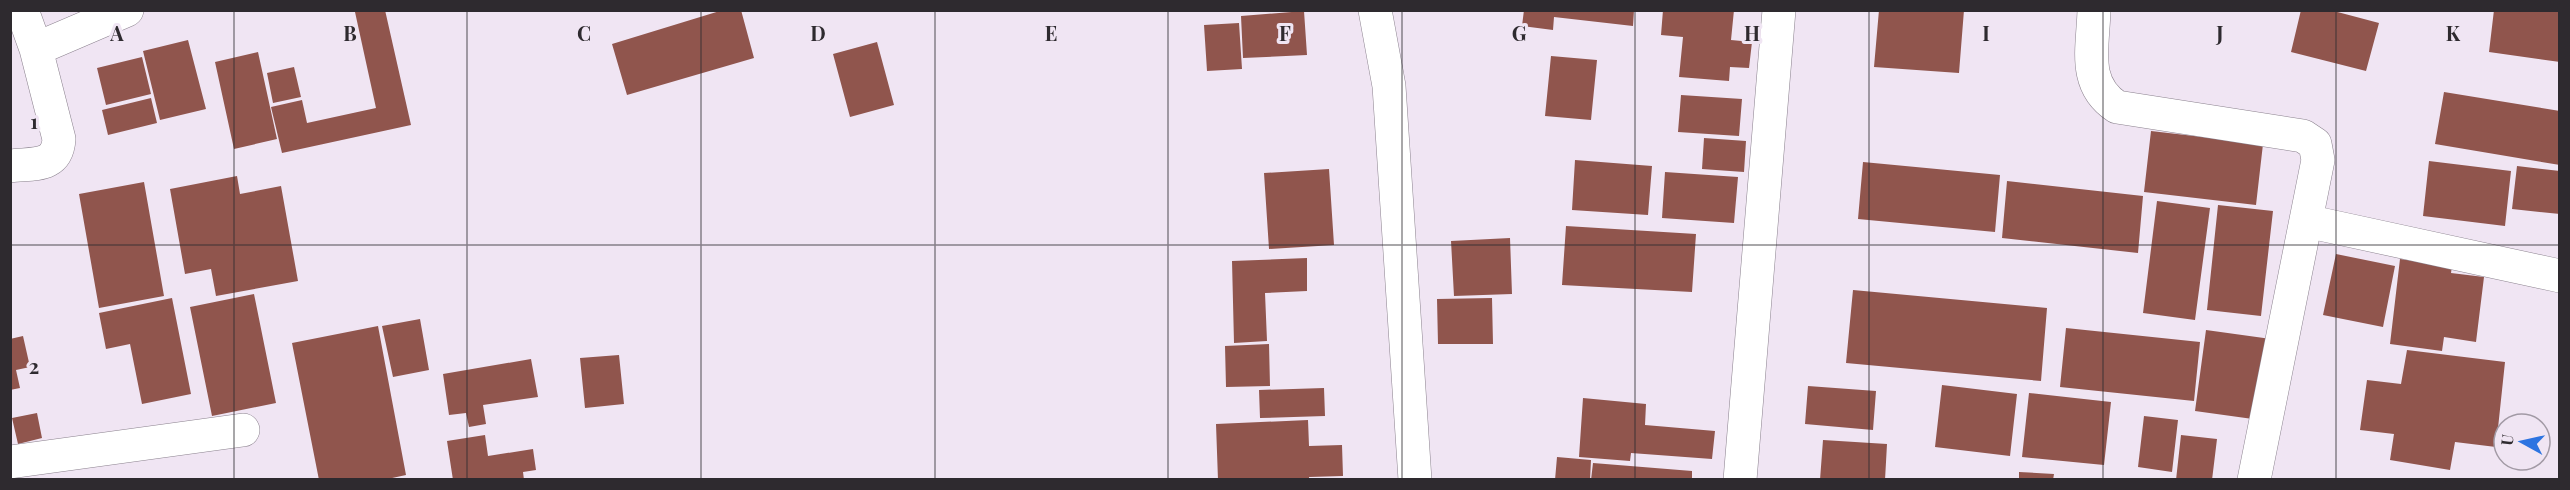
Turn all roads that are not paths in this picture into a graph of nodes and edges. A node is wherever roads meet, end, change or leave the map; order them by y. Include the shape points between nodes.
1 (22, 10) edge
2 (127, 10) edge
3 (1375, 10) edge
4 (1779, 10) edge
5 (2094, 10) edge
6 (36, 49) junction
7 (10, 166) edge
8 (2306, 221) junction
9 (2559, 276) edge
10 (243, 430) dead end
11 (10, 462) edge
12 (1415, 480) edge
13 (1740, 480) edge
14 (2254, 480) edge

1 - 6 street
2 - 6 street
3 - 12 street via 1389,86
4 - 13 street
5 - 8 street via 2095,85 2104,99 2117,107 2303,136 2315,144 2318,160
6 - 7 street via 59,139 58,149 54,158 45,162
8 - 9 street
8 - 14 street
10 - 11 street

